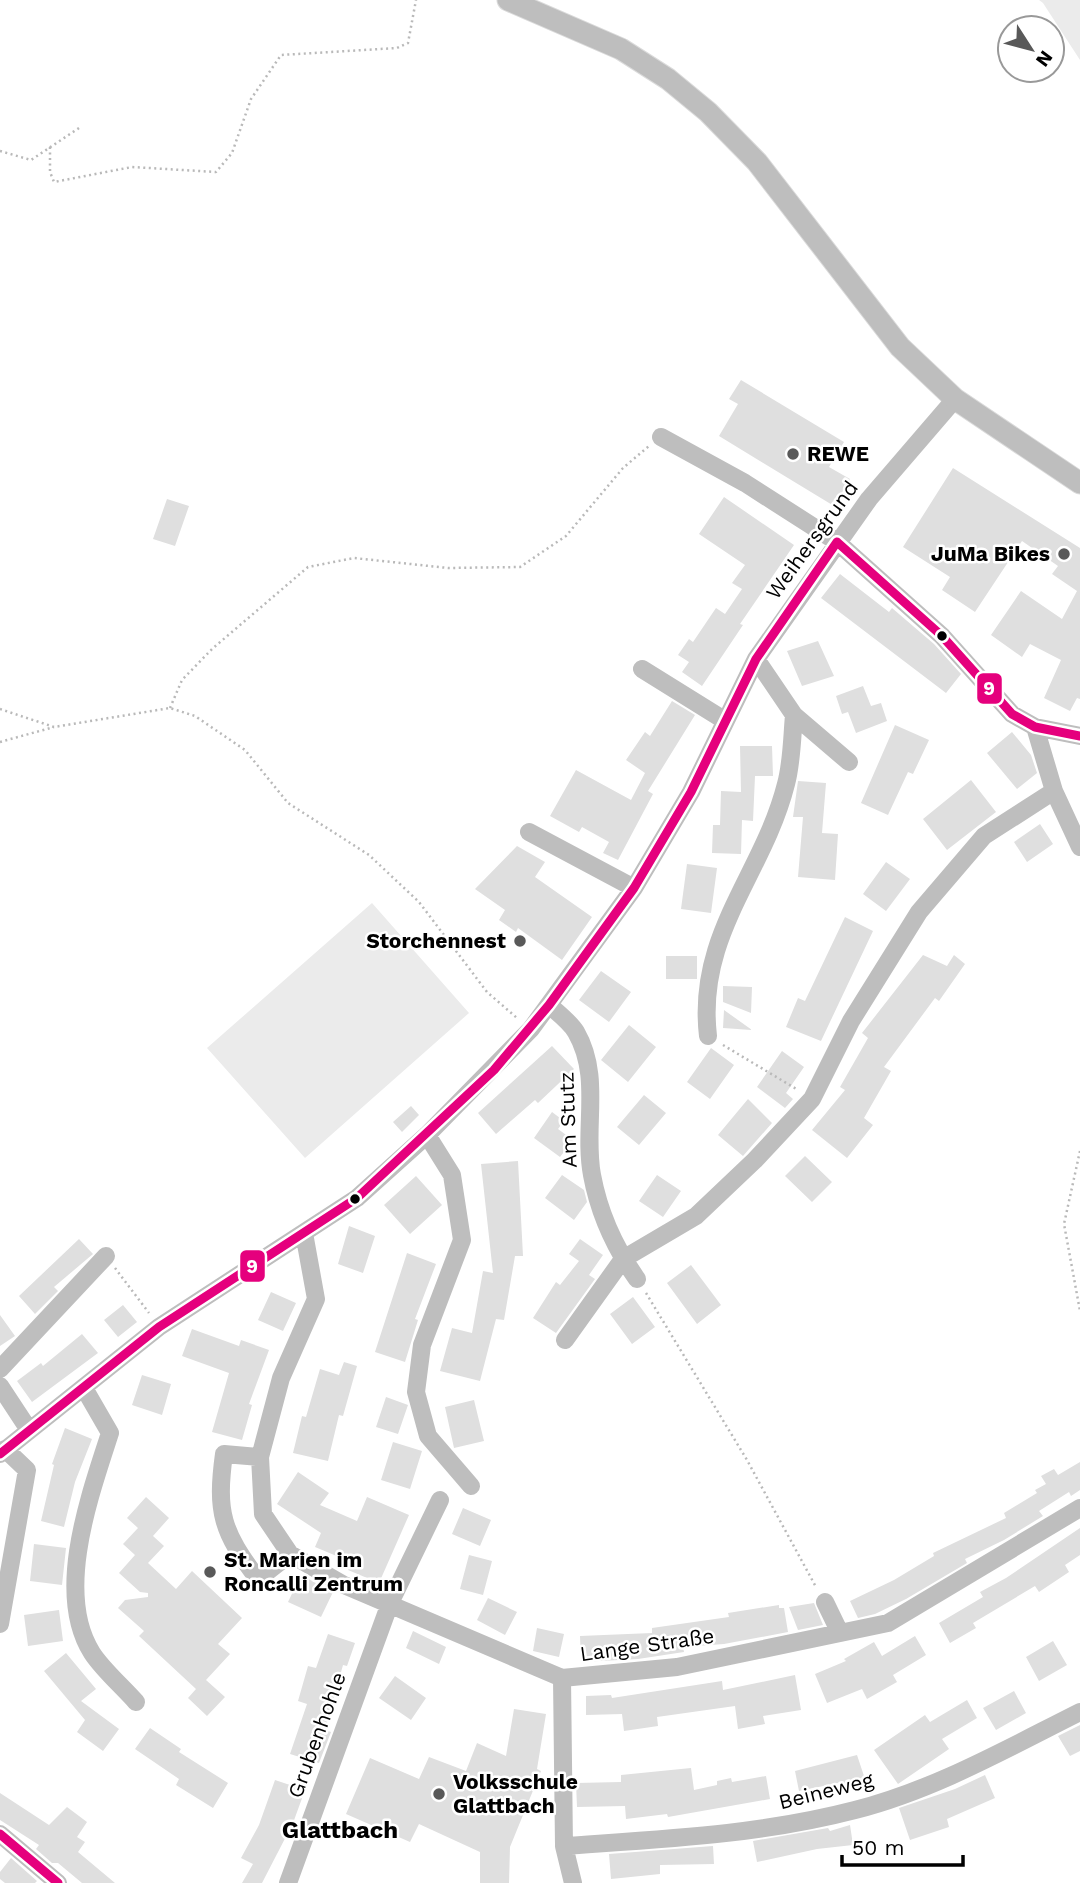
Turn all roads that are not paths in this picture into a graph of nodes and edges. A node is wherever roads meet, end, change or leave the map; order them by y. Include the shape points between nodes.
1 (508, 0) edge
2 (955, 399) junction
3 (661, 437) road end
4 (1080, 484) edge
5 (837, 542) junction
6 (756, 659) junction
7 (642, 669) dead end
8 (794, 715) junction
9 (724, 720) junction
10 (1035, 727) junction
11 (1079, 733) edge
12 (849, 762) dead end
13 (1054, 791) junction
14 (529, 832) dead end
15 (1080, 847) edge
16 (634, 888) junction
17 (550, 1005) junction
18 (708, 1036) road end
19 (427, 1135) junction
20 (304, 1233) junction
21 (106, 1256) road end
22 (623, 1259) junction
23 (637, 1279) road end
24 (565, 1340) dead end
25 (0, 1369) edge
26 (0, 1386) edge
27 (84, 1388) junction
28 (29, 1430) junction
29 (2, 1452) edge
30 (260, 1457) junction
31 (471, 1486) dead end
32 (440, 1500) dead end
33 (1080, 1508) edge
34 (290, 1554) junction
35 (825, 1602) road end
36 (390, 1603) junction
37 (0, 1624) edge
38 (840, 1633) junction
39 (562, 1678) junction
40 (136, 1702) dead end
41 (1080, 1712) edge
42 (0, 1834) edge
43 (564, 1846) junction
44 (58, 1883) edge
45 (288, 1883) edge
46 (573, 1883) edge

1 - 2 main road via 621,49 708,112 757,162 900,347
2 - 4 main road
2 - 5 street, Weihersgrund
3 - 5 street via 745,483
5 - 6 street, Weihersgrund
5 - 10 street via 943,636 1012,714
6 - 8 street
6 - 9 street, Weihersgrund
7 - 9 street
8 - 12 street
8 - 18 street via 786,784 725,922 708,974
9 - 16 street, Weihersgrund via 691,792
10 - 11 street
10 - 13 street
13 - 15 street
13 - 22 street via 984,836 919,912 850,1021 812,1099 696,1216
14 - 16 street
16 - 17 street, Weihersgrund
17 - 19 street, Weihersgrund
17 - 22 street, Am Stutz via 575,1030 590,1066 592,1174 606,1225
19 - 20 street, Weihersgrund via 357,1198
19 - 31 street via 452,1175 462,1240 422,1345 416,1392 428,1436
20 - 27 street, Weihersgrund via 159,1327
20 - 30 street, Lange Straße via 316,1299 281,1378
21 - 25 street
22 - 23 street, Am Stutz
22 - 24 street
26 - 28 street
27 - 28 street, Weihersgrund
27 - 40 street via 110,1433 84,1516 75,1604 92,1652
28 - 29 street, Weihersgrund
29 - 37 street, Weihersgrund via 27,1470
30 - 34 street, Lange Straße via 263,1514
30 - 34 street via 224,1454 218,1495 233,1546 258,1579
32 - 36 street
33 - 38 street, Lange Straße via 888,1623
34 - 36 street, Lange Straße
35 - 38 street
36 - 39 street, Lange Straße
36 - 45 street, Grubenhohle
38 - 39 street, Lange Straße via 677,1667
39 - 43 street
41 - 43 street, Beineweg via 958,1773 857,1810 739,1834
42 - 44 street
43 - 46 street

